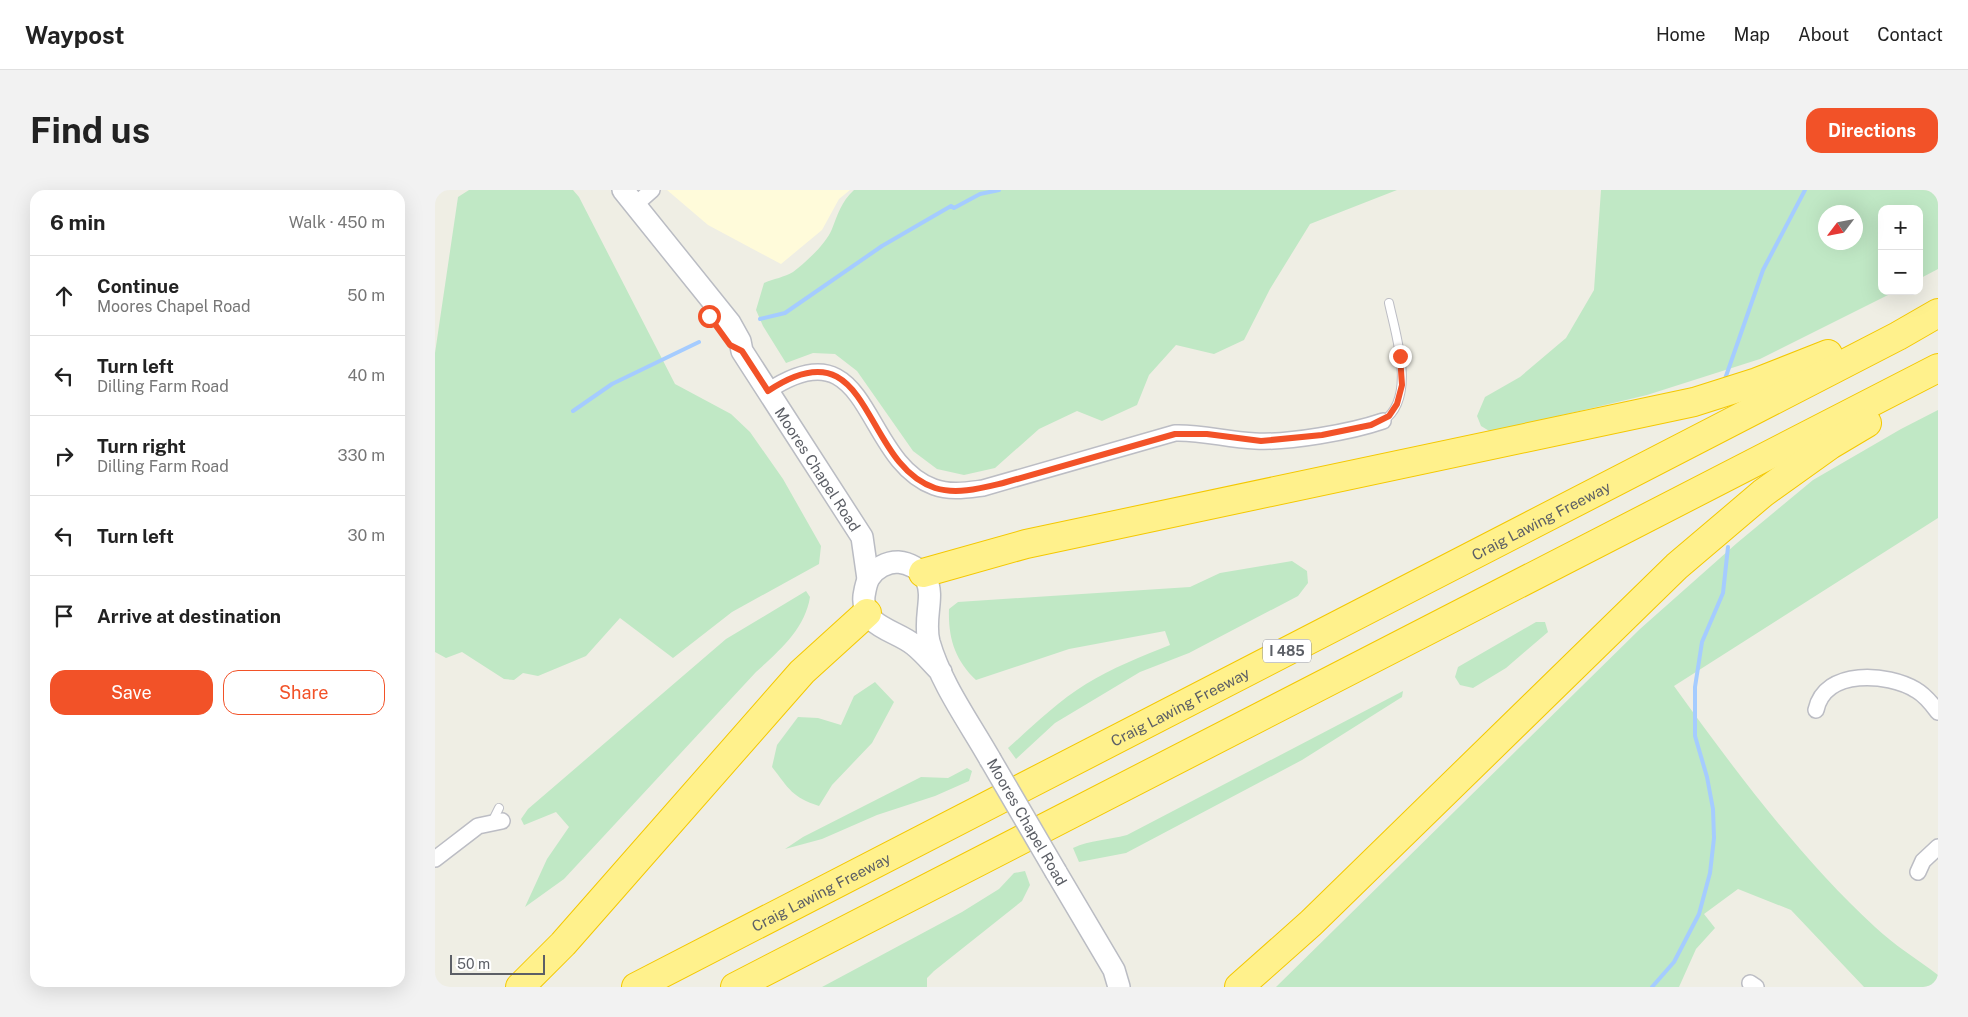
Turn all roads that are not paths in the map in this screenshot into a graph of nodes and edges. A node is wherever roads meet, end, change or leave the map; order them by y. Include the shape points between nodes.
1 (610, 190) edge
2 (652, 190) edge
3 (629, 197) edge
4 (1389, 303) dead end
5 (1938, 308) edge
6 (1938, 314) edge
7 (742, 351) junction
8 (1938, 368) edge
9 (1938, 380) edge
10 (768, 391) junction
11 (1383, 421) joint
12 (862, 537) junction
13 (897, 562) junction
14 (923, 573) junction
15 (869, 579) junction
16 (867, 613) junction
17 (941, 672) junction
18 (1816, 710) dead end
19 (1938, 712) edge
20 (497, 817) dead end
21 (1938, 847) edge
22 (435, 860) edge
23 (1918, 872) dead end
24 (1116, 979) edge
25 (521, 987) edge
26 (636, 987) edge
27 (735, 987) edge
28 (1131, 987) edge
29 (1239, 987) edge

1 - 7 main road, Moores Chapel Road via 730,345
2 - 3 street
3 - 7 main road, Moores Chapel Road via 726,318 740,341
4 - 11 lane via 1400,356 1402,385 1394,411
5 - 14 highway via 1802,365 1694,402 1026,544
6 - 26 highway, Craig Lawing Freeway / I 485
7 - 10 main road, Moores Chapel Road
8 - 27 highway
9 - 29 highway via 1830,445 1763,492 1677,566 1311,923
10 - 11 street via 805,373 839,376 855,391 901,463 923,482 951,490 990,486 1175,434 1207,434 1261,441 1322,435
10 - 12 main road, Moores Chapel Road
12 - 13 main road, Moores Chapel Road
12 - 15 main road, Moores Chapel Road
13 - 14 main road, Moores Chapel Road
13 - 15 main road via 880,567
14 - 17 main road, Moores Chapel Road via 930,591 926,627
15 - 16 main road, Moores Chapel Road via 864,602
16 - 17 main road, Moores Chapel Road via 881,627 915,645
16 - 25 highway via 802,672 569,937
17 - 24 main road, Moores Chapel Road, bridge
18 - 19 street via 1818,700 1827,690 1851,679 1866,677 1899,682 1917,690
20 - 22 street via 472,830
21 - 23 street via 1923,861
24 - 28 main road, Moores Chapel Road

